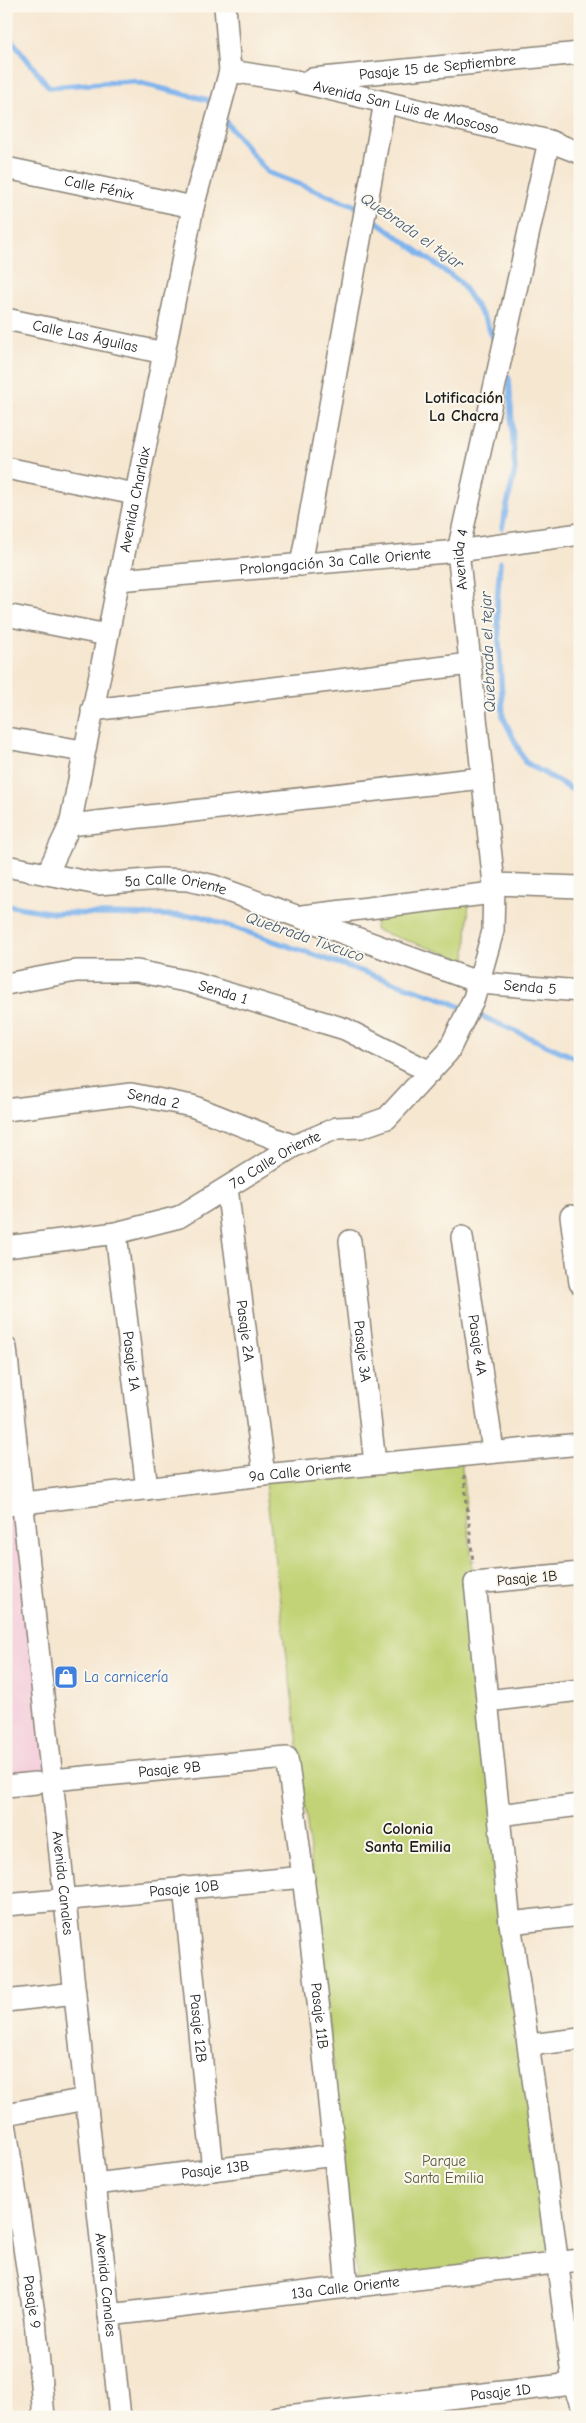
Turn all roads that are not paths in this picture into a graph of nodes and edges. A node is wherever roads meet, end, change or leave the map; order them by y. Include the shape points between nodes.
1 (225, 6) edge
2 (580, 53) edge
3 (230, 71) junction
4 (295, 81) junction
5 (385, 102) junction
6 (549, 141) junction
7 (580, 153) edge
8 (6, 168) edge
9 (193, 207) junction
10 (6, 319) edge
11 (164, 353) junction
12 (6, 468) edge
13 (135, 494) junction
14 (580, 534) edge
15 (458, 551) junction
16 (301, 564) junction
17 (118, 580) junction
18 (6, 615) edge
19 (107, 635) junction
20 (471, 672) junction
21 (92, 710) junction
22 (6, 738) edge
23 (83, 751) junction
24 (482, 778) junction
25 (70, 825) junction
26 (6, 866) edge
27 (46, 874) junction
28 (580, 887) edge
29 (493, 889) junction
30 (297, 916) junction
31 (6, 984) edge
32 (477, 991) junction
33 (580, 991) edge
34 (430, 1072) junction
35 (6, 1110) edge
36 (294, 1146) junction
37 (227, 1188) junction
38 (571, 1216) dead end
39 (116, 1233) junction
40 (462, 1237) dead end
41 (350, 1241) dead end
42 (6, 1247) edge
43 (580, 1283) edge
44 (6, 1348) edge
45 (580, 1444) edge
46 (493, 1451) junction
47 (374, 1463) junction
48 (264, 1474) junction
49 (146, 1489) junction
50 (14, 1505) edge
51 (580, 1573) edge
52 (580, 1690) edge
53 (487, 1701) junction
54 (287, 1758) joint
55 (44, 1781) junction
56 (6, 1786) edge
57 (580, 1805) edge
58 (499, 1815) junction
59 (304, 1877) junction
60 (184, 1887) junction
61 (64, 1898) junction
62 (6, 1905) edge
63 (580, 1915) edge
64 (510, 1923) junction
65 (74, 1994) junction
66 (6, 2001) edge
67 (580, 2040) edge
68 (529, 2045) junction
69 (86, 2099) junction
70 (6, 2114) edge
71 (6, 2129) edge
72 (335, 2155) junction
73 (213, 2170) junction
74 (95, 2184) junction
75 (580, 2260) edge
76 (557, 2263) junction
77 (347, 2287) junction
78 (110, 2315) junction
79 (576, 2393) edge
80 (325, 2414) edge
81 (44, 2417) edge
82 (120, 2417) edge
83 (278, 2417) edge

1 - 3 street, Avenida Charlaix
2 - 4 street, Pasaje 15 de Septiembre
3 - 4 street, Avenida San Luis de Moscoso
3 - 9 street, Avenida Charlaix
4 - 5 street, Avenida San Luis de Moscoso
5 - 6 street, Avenida San Luis de Moscoso
5 - 16 street
6 - 7 street, Avenida San Luis de Moscoso
6 - 15 street, Avenida 4
8 - 9 street, Calle Fénix
9 - 11 street, Avenida Charlaix
10 - 11 street, Calle Las Águilas
11 - 13 street, Avenida Charlaix
12 - 13 street
13 - 17 street, Avenida Charlaix
14 - 15 street, Prolongación 3a Calle Oriente
15 - 16 street, Prolongación 3a Calle Oriente
15 - 20 street, Avenida 4
16 - 17 street, Prolongación 3a Calle Oriente
17 - 19 street, Avenida Charlaix
18 - 19 street
19 - 21 street, Avenida Charlaix
20 - 21 street
20 - 24 street, Avenida 4
21 - 23 street, Avenida Charlaix
22 - 23 street
23 - 25 street, Avenida Charlaix
24 - 25 street
24 - 29 street, Avenida 4
25 - 27 street, Avenida Charlaix
26 - 27 street, 5a Calle Oriente
27 - 30 street, 5a Calle Oriente via 98,884 188,880
28 - 29 street
29 - 30 street
29 - 32 street, Avenida 4 via 493,932
30 - 32 street, 5a Calle Oriente
31 - 34 street, Senda 1 via 76,971 137,971 181,980 345,1028
32 - 33 street, Senda 5
32 - 34 street, 7a Calle Oriente via 448,1052
34 - 36 street, 7a Calle Oriente via 387,1118 361,1126 337,1128
35 - 36 street, Senda 2 via 131,1094 192,1106
36 - 37 street, 7a Calle Oriente
37 - 39 street, 7a Calle Oriente via 179,1217
37 - 48 street, Pasaje 2A
38 - 43 street
39 - 42 street, 7a Calle Oriente
39 - 49 street, Pasaje 1A
40 - 46 street, Pasaje 4A
41 - 47 street, Pasaje 3A
44 - 50 street, Avenida Canales
45 - 46 street, 9a Calle Oriente
46 - 47 street, 9a Calle Oriente
47 - 48 street, 9a Calle Oriente
48 - 49 street, 9a Calle Oriente
49 - 50 street, 9a Calle Oriente
50 - 55 street, Avenida Canales
51 - 53 street, Pasaje 1B via 475,1583
52 - 53 street
53 - 58 street
54 - 55 street, Pasaje 9B
54 - 59 street, Pasaje 11B
55 - 56 street, Pasaje 9B
55 - 61 street, Avenida Canales
57 - 58 street
58 - 64 street
59 - 60 street, Pasaje 10B
59 - 72 street, Pasaje 11B
60 - 61 street, Pasaje 10B
60 - 73 street, Pasaje 12B
61 - 62 street, Pasaje 10B
61 - 65 street, Avenida Canales
63 - 64 street
64 - 68 street
65 - 66 street
65 - 69 street, Avenida Canales
67 - 68 street
68 - 76 street
69 - 70 street
69 - 74 street, Avenida Canales
71 - 81 street, Pasaje 9 via 35,2320
72 - 73 street, Pasaje 13B
72 - 77 street, Pasaje 11B
73 - 74 street, Pasaje 13B
74 - 78 street, Avenida Canales
75 - 76 street, 13a Calle Oriente
76 - 77 street, 13a Calle Oriente
76 - 79 street
77 - 78 street, 13a Calle Oriente
78 - 82 street, Avenida Canales
79 - 80 street, Pasaje 1D
80 - 83 street, Pasaje 1D

